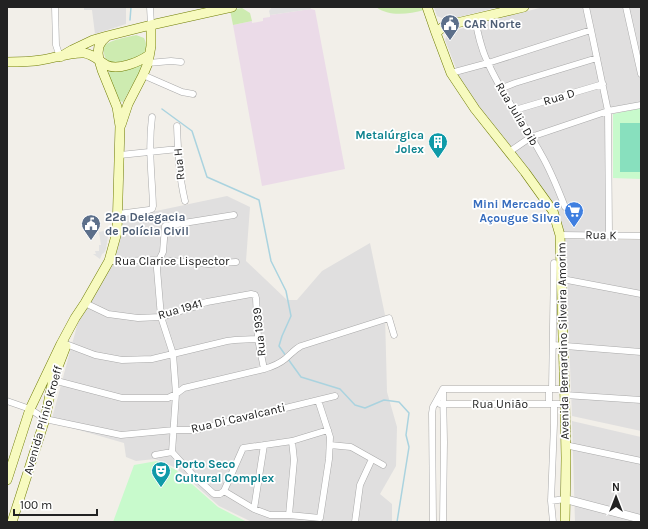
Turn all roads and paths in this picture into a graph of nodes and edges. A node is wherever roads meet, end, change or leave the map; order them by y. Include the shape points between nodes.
1 (54, 7) edge
2 (150, 7) edge
3 (232, 7) edge
4 (427, 7) edge
5 (524, 7) edge
6 (586, 7) edge
7 (626, 7) edge
8 (431, 17) junction
9 (475, 19) junction
10 (151, 25) junction
11 (444, 26) junction
12 (129, 30) junction
13 (592, 30) junction
14 (436, 33) junction
15 (107, 36) junction
16 (151, 46) junction
17 (60, 57) junction
18 (597, 58) junction
19 (149, 59) junction
20 (99, 60) junction
21 (7, 62) edge
22 (182, 62) dead end
23 (488, 63) junction
24 (451, 73) junction
25 (641, 74) edge
26 (143, 76) junction
27 (602, 84) junction
28 (502, 88) junction
29 (193, 94) dead end
30 (641, 105) edge
31 (515, 110) junction
32 (608, 112) junction
33 (152, 117) dead end
34 (120, 126) junction
35 (177, 126) dead end
36 (531, 137) junction
37 (178, 150) junction
38 (150, 152) junction
39 (509, 152) junction
40 (120, 155) junction
41 (185, 201) dead end
42 (565, 207) dead end
43 (118, 214) junction
44 (234, 215) dead end
45 (560, 234) junction
46 (609, 235) junction
47 (641, 236) edge
48 (159, 260) junction
49 (109, 261) junction
50 (236, 262) dead end
51 (554, 263) dead end
52 (562, 279) junction
53 (641, 294) edge
54 (255, 295) joint
55 (85, 303) junction
56 (161, 316) junction
57 (75, 318) junction
58 (394, 335) dead end
59 (258, 339) junction
60 (66, 344) junction
61 (553, 345) junction
62 (564, 346) junction
63 (641, 352) edge
64 (173, 354) junction
65 (264, 369) junction
66 (53, 380) junction
67 (442, 389) junction
68 (551, 389) junction
69 (176, 394) junction
70 (335, 396) dead end
71 (565, 396) junction
72 (318, 400) junction
73 (641, 400) edge
74 (7, 401) edge
75 (435, 404) junction
76 (443, 404) junction
77 (551, 404) junction
78 (30, 409) junction
79 (45, 419) junction
80 (174, 430) junction
81 (328, 430) junction
82 (292, 441) junction
83 (264, 445) junction
84 (330, 445) junction
85 (565, 445) junction
86 (172, 452) junction
87 (155, 455) dead end
88 (372, 459) junction
89 (641, 461) edge
90 (383, 465) dead end
91 (7, 480) edge
92 (222, 492) junction
93 (565, 499) junction
94 (551, 501) junction
95 (254, 509) junction
96 (290, 515) junction
97 (641, 519) edge
98 (12, 522) edge
99 (355, 522) edge
100 (434, 522) edge
101 (444, 522) edge
102 (552, 522) edge
103 (565, 522) edge

1 - 17 street via 56,45
2 - 10 street
3 - 10 main road
4 - 8 main road, Avenida Bernardino Silveira Amorim
5 - 9 main road
6 - 13 street
7 - 25 street
8 - 11 main road
8 - 14 main road, Avenida Bernardino Silveira Amorim
9 - 11 main road
9 - 23 street, Rua Julia Dib
10 - 12 main road
10 - 16 main road, Avenida Plínio Kroeff
11 - 14 main road
12 - 15 main road
12 - 16 main road via 143,35
13 - 18 street
13 - 23 street
14 - 24 main road, Avenida Bernardino Silveira Amorim
15 - 17 main road via 93,40
15 - 20 main road, Avenida Plínio Kroeff via 99,46
16 - 19 main road, Avenida Plínio Kroeff
17 - 20 main road via 84,53
17 - 21 main road
18 - 27 street
18 - 28 street
19 - 20 main road via 113,67
19 - 22 street
19 - 26 main road, Avenida Plínio Kroeff
20 - 34 main road, Avenida Plínio Kroeff via 117,107
23 - 24 street
23 - 28 street, Rua Julia Dib
24 - 39 main road, Avenida Bernardino Silveira Amorim
26 - 29 street
26 - 34 main road, Avenida Plínio Kroeff
27 - 31 street, Rua D
27 - 32 street
28 - 31 street, Rua Julia Dib
30 - 32 street
31 - 36 street, Rua Julia Dib
32 - 36 street
32 - 46 street
33 - 38 street
34 - 40 main road, Avenida Plínio Kroeff
35 - 37 street, Rua H
36 - 39 street
36 - 42 street, Rua Julia Dib via 553,177
37 - 38 street
37 - 41 street, Rua H via 180,181
38 - 40 street
38 - 43 street via 152,209
39 - 45 main road, Avenida Bernardino Silveira Amorim via 553,211
40 - 43 main road, Avenida Plínio Kroeff
43 - 49 main road, Avenida Plínio Kroeff via 117,232
44 - 48 street via 165,226 163,252
45 - 46 street, Rua K
45 - 52 main road, Avenida Bernardino Silveira Amorim
46 - 47 street, Rua K
48 - 49 street, Rua Clarice Lispector
48 - 50 street, Rua Clarice Lispector via 209,264
48 - 56 street via 157,269
49 - 55 main road, Avenida Plínio Kroeff
51 - 61 street
52 - 53 street
52 - 62 main road, Avenida Bernardino Silveira Amorim
54 - 56 street, Rua 1941 via 207,302
54 - 59 street, Rua 1939
55 - 56 street, Rua 1941 via 108,314 138,318
55 - 57 main road, Avenida Plínio Kroeff
56 - 64 street
57 - 60 main road, Avenida Plínio Kroeff
57 - 78 main road, Avenida Plínio Kroeff
58 - 65 street via 389,318 301,346 275,365
59 - 64 street via 227,341
59 - 65 street, Rua 1939
60 - 64 street via 95,356 122,360 152,359
60 - 66 main road, Avenida Plínio Kroeff
61 - 62 street
61 - 68 street
62 - 63 street
62 - 71 main road, Avenida Bernardino Silveira Amorim
64 - 69 street
65 - 69 street via 184,388
66 - 69 street via 122,398 168,398
66 - 79 main road, Avenida Plínio Kroeff
67 - 68 street, Rua União
67 - 75 street
67 - 76 street
68 - 71 street, Rua União
68 - 77 street
69 - 80 street
70 - 72 street, Rua Di Cavalcanti
71 - 73 street
71 - 77 street, Rua União
71 - 85 main road, Avenida Bernardino Silveira Amorim
72 - 80 street, Rua Di Cavalcanti via 195,430
72 - 81 street
74 - 78 street
75 - 76 street, Rua União
75 - 100 street via 432,413
76 - 77 street, Rua União
76 - 101 street
77 - 94 street via 554,431
78 - 79 street
78 - 91 main road, Avenida Plínio Kroeff
79 - 80 street, Rua Di Cavalcanti via 121,435
79 - 98 main road, Avenida Plínio Kroeff
80 - 86 street
81 - 82 street
81 - 84 street
82 - 83 street
82 - 96 street via 294,460
83 - 92 street via 243,448
83 - 95 street
84 - 88 street via 351,447
84 - 96 street via 320,518
85 - 89 street
85 - 93 main road, Avenida Bernardino Silveira Amorim
86 - 87 street
86 - 92 street via 192,475 214,494
88 - 90 street
88 - 99 street via 360,485
92 - 95 street
93 - 94 street
93 - 97 street
93 - 103 main road, Avenida Bernardino Silveira Amorim
94 - 102 street
95 - 96 street via 270,515

